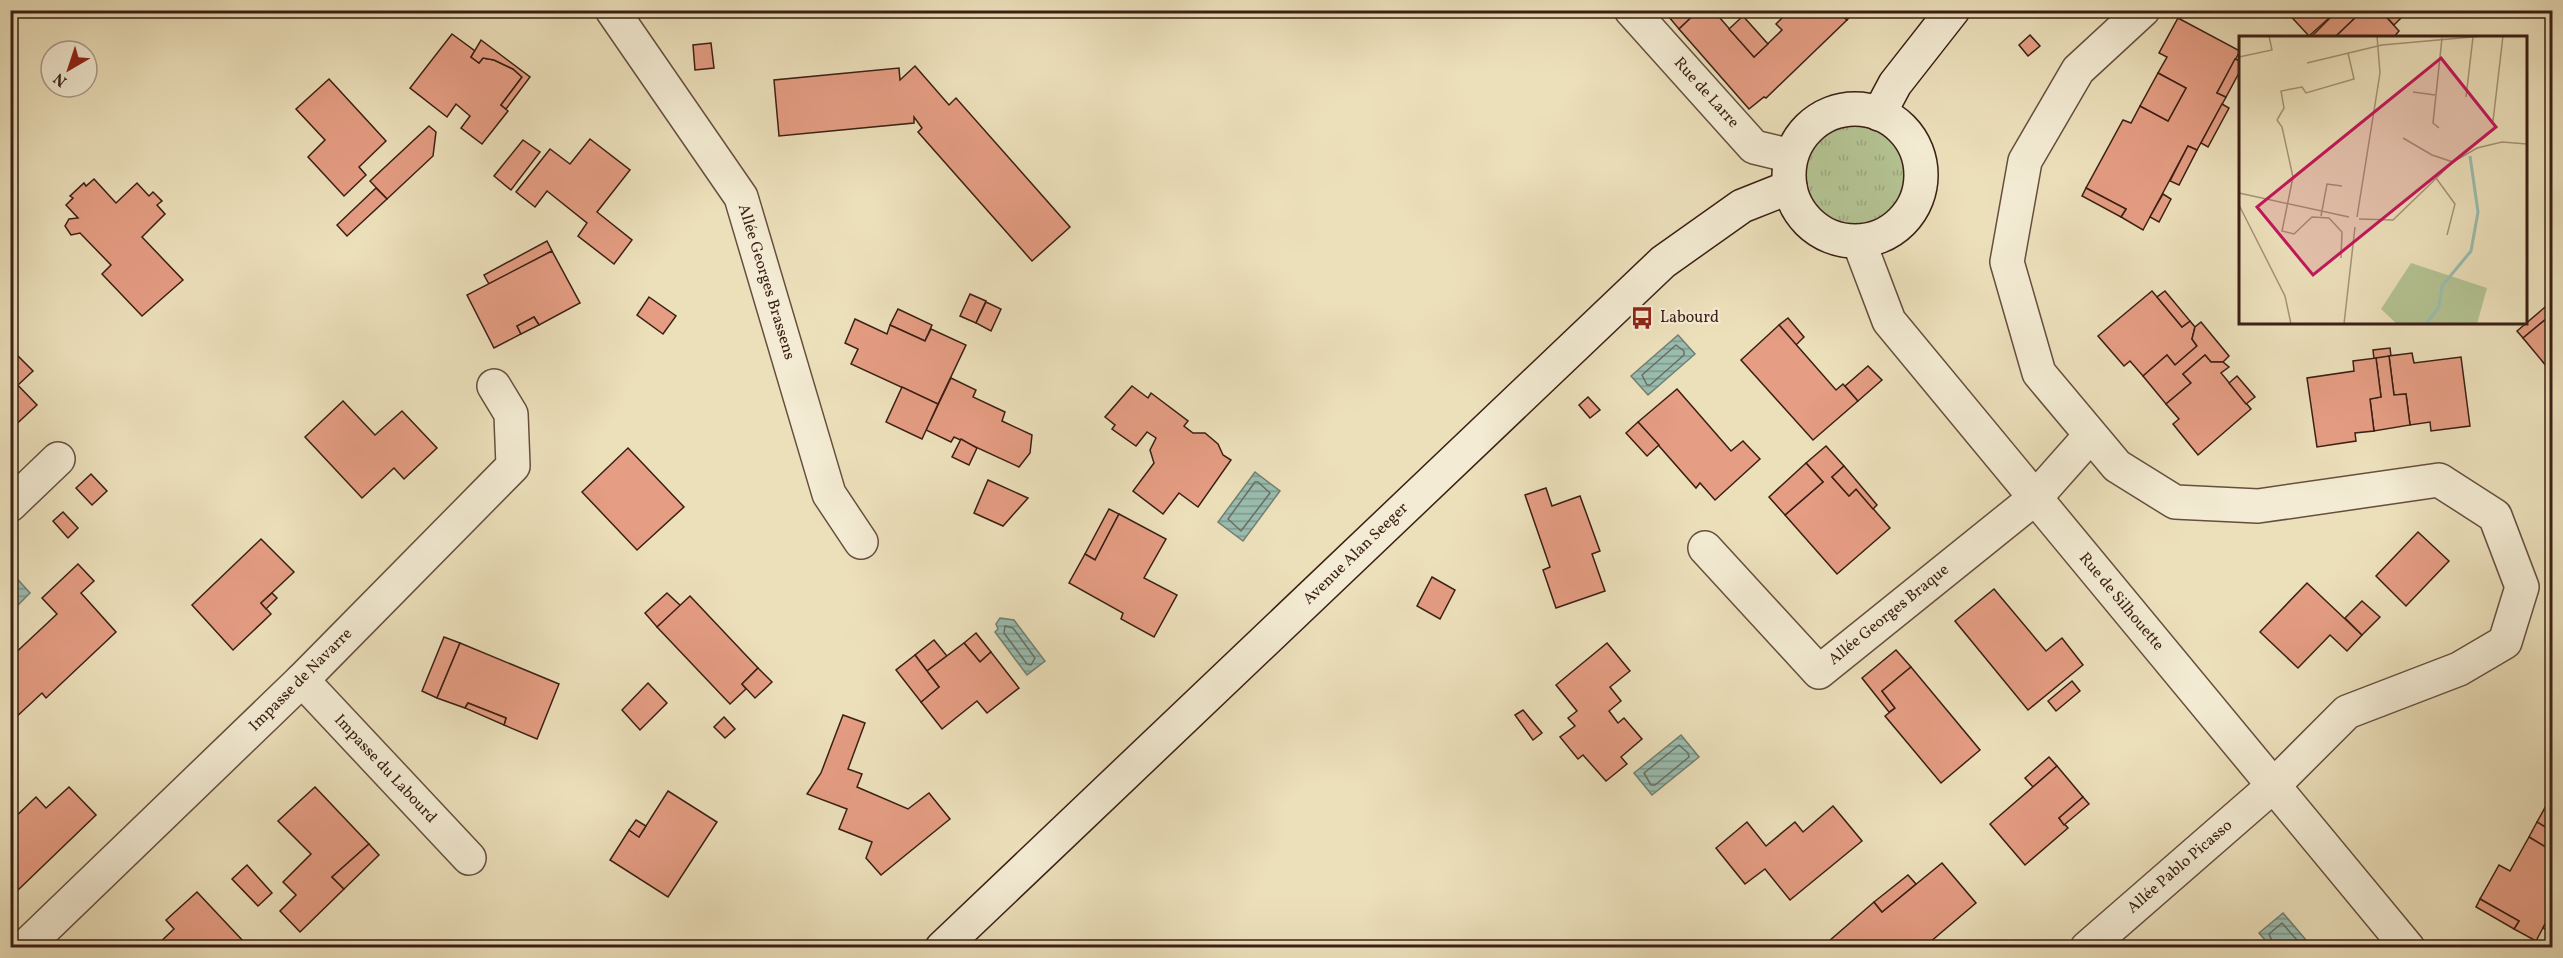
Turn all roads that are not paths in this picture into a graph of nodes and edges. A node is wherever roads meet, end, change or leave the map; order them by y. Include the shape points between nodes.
1 (612, 10) edge
2 (1631, 10) edge
3 (1953, 10) edge
4 (2143, 10) edge
5 (1879, 114) junction
6 (1790, 172) junction
7 (1859, 242) junction
8 (494, 386) dead end
9 (2090, 436) junction
10 (58, 459) dead end
11 (2035, 498) junction
12 (10, 505) edge
13 (861, 542) dead end
14 (1705, 548) dead end
15 (302, 680) junction
16 (2273, 786) junction
17 (469, 858) dead end
18 (24, 948) edge
19 (942, 948) edge
20 (2087, 948) edge
21 (2408, 948) edge

1 - 13 street, Allée Georges Brassens via 741,197 829,494
2 - 6 street, Rue de Larre via 1755,147
3 - 5 street via 1894,84
4 - 9 street, Allée Pablo Picasso via 2078,70 2025,161 2007,262 2040,373
5 - 6 street via 1858,109 1838,111 1818,120 1803,135
5 - 7 street via 1898,125 1913,142 1920,164 1920,186 1913,207 1900,225
6 - 7 street via 1796,205 1807,221 1822,233
6 - 19 street, Avenue Alan Seeger via 1663,262
7 - 11 street, Rue de Silhouette via 1889,321
8 - 15 street, Impasse de Navarre via 511,414 513,466
9 - 11 street
9 - 16 street, Allée Pablo Picasso via 2117,466 2175,502 2258,506 2439,480 2495,516 2522,587 2505,642 2459,669 2347,712
10 - 12 street
11 - 14 street, Allée Georges Braque via 1819,672
11 - 16 street, Rue de Silhouette
15 - 17 street, Impasse du Labourd
15 - 18 street, Impasse de Navarre
16 - 20 street, Allée Pablo Picasso
16 - 21 street, Rue de Silhouette

